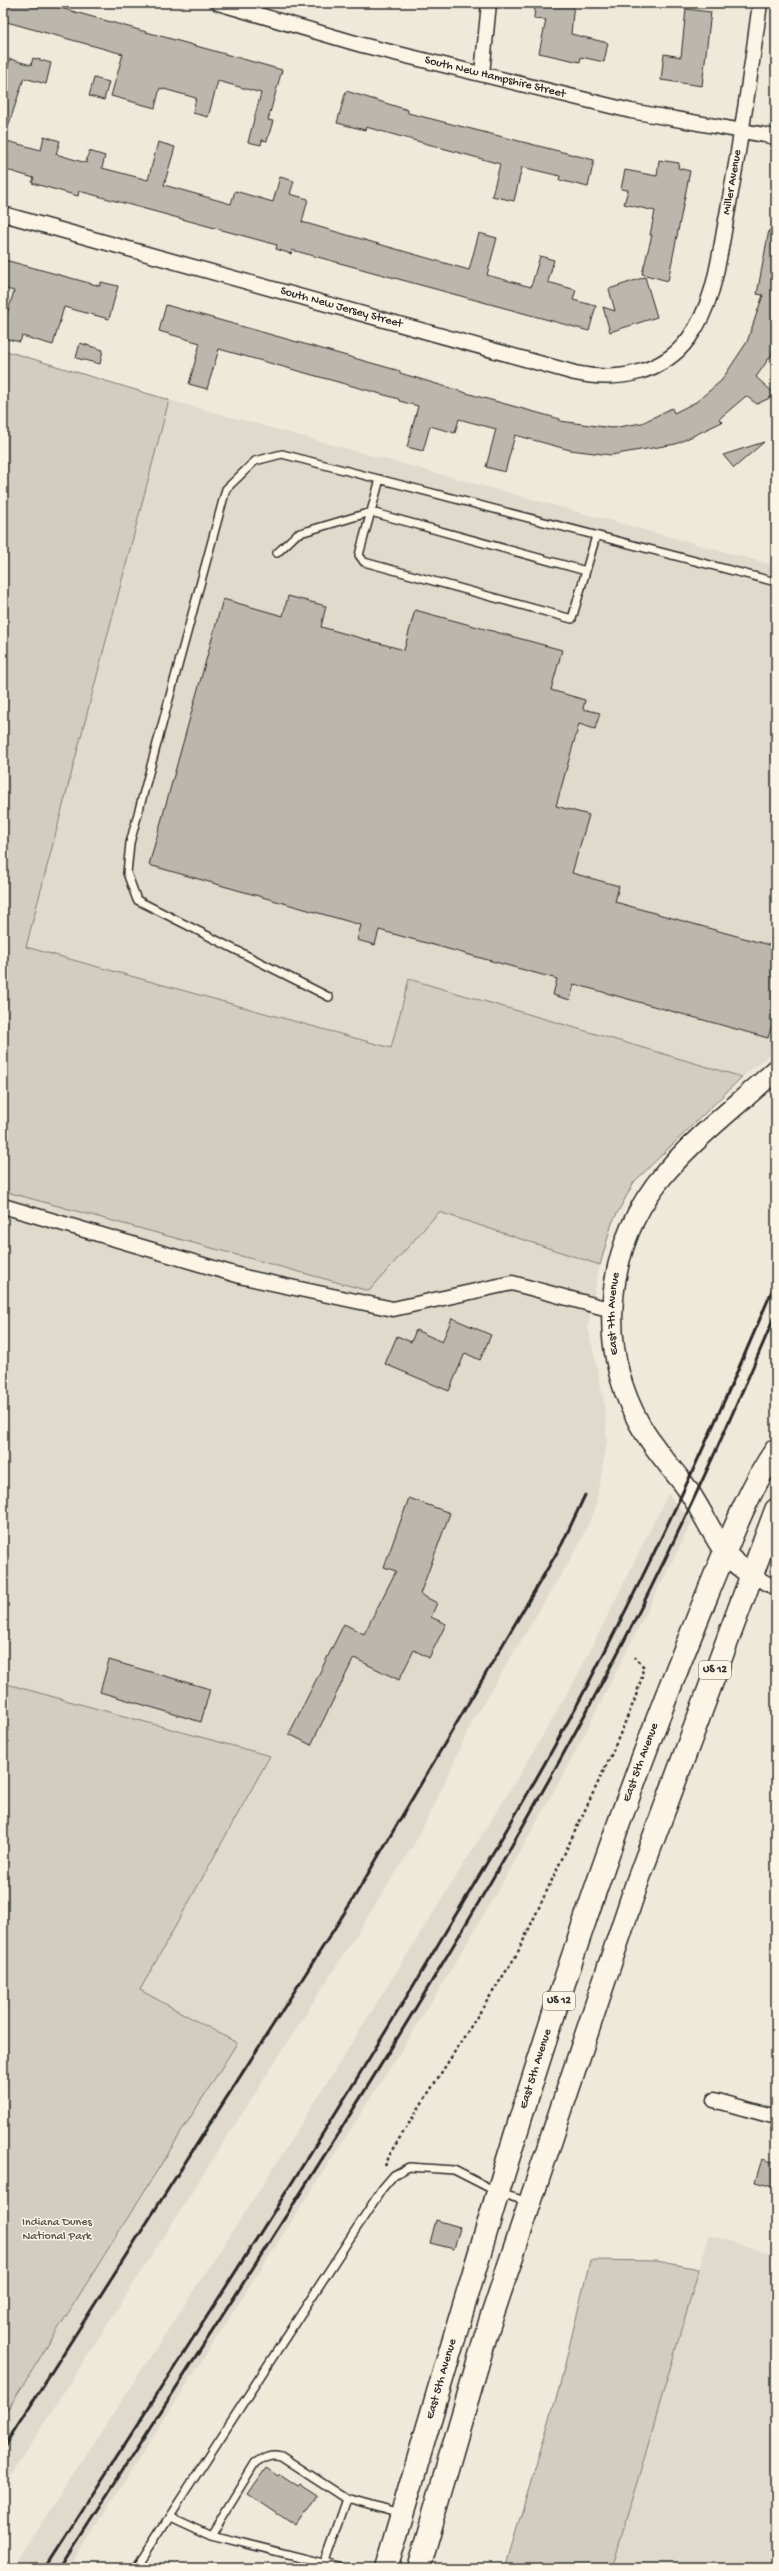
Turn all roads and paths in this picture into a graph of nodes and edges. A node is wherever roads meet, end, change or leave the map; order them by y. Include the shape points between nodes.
1 (489, 3) edge
2 (760, 3) edge
3 (227, 4) edge
4 (482, 74) junction
5 (743, 131) junction
6 (776, 137) edge
7 (3, 214) edge
8 (677, 351) joint
9 (380, 480) junction
10 (371, 512) junction
11 (596, 536) junction
12 (277, 553) dead end
13 (586, 571) junction
14 (776, 582) edge
15 (329, 996) dead end
16 (776, 1070) edge
17 (3, 1206) edge
18 (612, 1310) junction
19 (776, 1450) edge
20 (776, 1510) edge
21 (724, 1552) junction
22 (751, 1576) junction
23 (776, 1588) edge
24 (634, 1657) dead end
25 (714, 2100) dead end
26 (776, 2117) edge
27 (382, 2188) junction
28 (499, 2193) junction
29 (529, 2202) junction
30 (348, 2499) junction
31 (402, 2514) junction
32 (170, 2516) junction
33 (212, 2535) junction
34 (324, 2562) junction
35 (136, 2568) edge
36 (343, 2568) edge
37 (386, 2568) edge
38 (418, 2568) edge

1 - 4 street
2 - 5 street, Miller Avenue
3 - 4 street, South New Hampshire Street via 362,45
4 - 5 street, South New Hampshire Street via 631,111
5 - 6 street, South New Hampshire Street
5 - 8 street, Miller Avenue via 711,294 698,325
7 - 8 street, South New Jersey Street via 585,375 613,377 635,373 660,363
9 - 10 lane
9 - 11 lane
9 - 15 lane via 282,454 256,461 226,490 129,850 127,873 137,900
10 - 12 lane via 297,534
10 - 13 lane
10 - 13 lane via 359,555 364,562 557,615 572,619
11 - 13 lane
11 - 14 lane
16 - 18 street, East 7th Avenue via 687,1150 652,1189 640,1208 623,1247 613,1289
17 - 18 street via 244,1277 393,1309 512,1283
18 - 21 street, East 7th Avenue via 615,1354 631,1406 651,1441 693,1497
19 - 21 main road, East 5th Avenue / US 12 via 760,1474
20 - 22 main road, US 12
21 - 22 street, East 7th Avenue
21 - 28 main road, East 5th Avenue / US 12 via 622,1812
22 - 23 street
22 - 29 main road, US 12 via 638,1880
24 - 27 path via 643,1666 635,1699 518,1954 392,2150 385,2168
25 - 26 street
27 - 28 lane via 394,2175 409,2167 454,2170
27 - 32 lane
28 - 29 lane
28 - 31 main road, East 5th Avenue / US 12
29 - 38 main road, US 12 via 488,2328
30 - 31 lane
30 - 33 lane via 281,2456 266,2456 255,2463
30 - 34 lane
31 - 37 main road, East 5th Avenue / US 12
32 - 33 lane
32 - 35 lane
33 - 34 lane
34 - 36 lane

